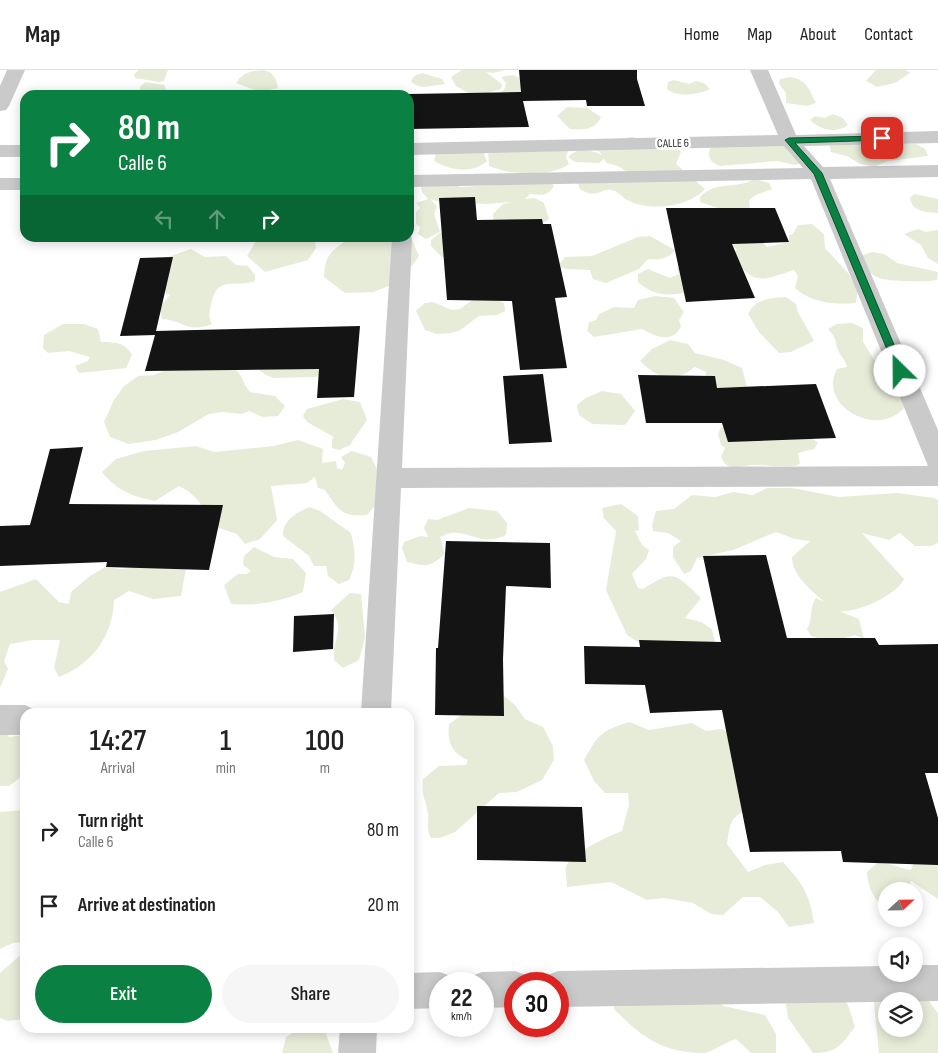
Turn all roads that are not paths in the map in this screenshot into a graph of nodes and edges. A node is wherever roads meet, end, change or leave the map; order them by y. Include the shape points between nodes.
1 (16, 70) edge
2 (759, 70) edge
3 (0, 106) edge
4 (938, 137) edge
5 (789, 140) junction
6 (414, 149) edge
7 (0, 151) edge
8 (20, 151) edge
9 (938, 171) edge
10 (818, 173) junction
11 (414, 181) edge
12 (0, 184) edge
13 (20, 184) edge
14 (402, 242) edge
15 (938, 460) edge
16 (938, 476) edge
17 (389, 478) junction
18 (376, 708) edge
19 (0, 720) edge
20 (20, 720) edge
21 (938, 983) edge
22 (569, 989) edge
23 (429, 990) edge
24 (414, 991) edge
25 (359, 1033) edge
26 (357, 1053) edge

1 - 3 street
2 - 5 street
4 - 5 street, CALLE 6
5 - 6 street, CALLE 6
5 - 10 street
7 - 8 street
9 - 10 street
10 - 11 street
10 - 15 street
12 - 13 street
14 - 17 street
16 - 17 street
17 - 18 street
19 - 20 street
21 - 22 street
23 - 24 street
25 - 26 street

